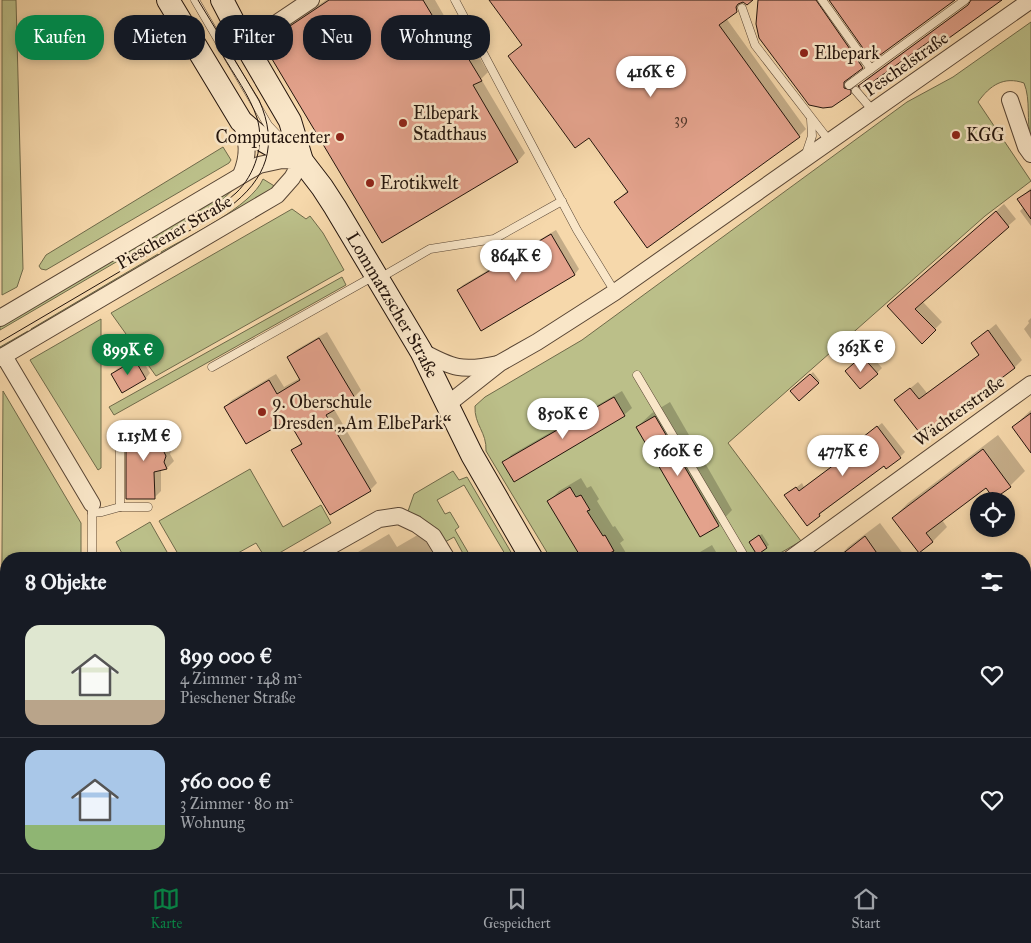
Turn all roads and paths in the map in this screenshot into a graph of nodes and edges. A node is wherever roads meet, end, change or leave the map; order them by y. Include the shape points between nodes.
1 (168, 0) edge
2 (195, 0) edge
3 (222, 0) edge
4 (311, 0) edge
5 (455, 0) edge
6 (822, 0) edge
7 (965, 0) edge
8 (1031, 0) edge
9 (742, 8) dead end
10 (289, 15) edge
11 (871, 69) junction
12 (849, 85) dead end
13 (856, 91) dead end
14 (1010, 100) dead end
15 (874, 112) junction
16 (250, 115) junction
17 (811, 119) junction
18 (830, 142) junction
19 (261, 153) junction
20 (1031, 154) edge
21 (302, 161) junction
22 (803, 161) junction
23 (241, 175) junction
24 (562, 201) junction
25 (377, 277) junction
26 (615, 292) junction
27 (0, 318) edge
28 (421, 351) junction
29 (2, 357) edge
30 (500, 363) junction
31 (212, 367) dead end
32 (638, 375) dead end
33 (1031, 384) edge
34 (448, 404) junction
35 (120, 427) dead end
36 (120, 507) junction
37 (148, 507) dead end
38 (92, 509) junction
39 (92, 552) edge
40 (320, 552) edge
41 (443, 552) edge
42 (528, 552) edge
43 (742, 552) edge
44 (800, 552) edge

1 - 16 main road, Lommatzscher Straße
2 - 16 lane
3 - 21 main road, Lommatzscher Straße via 290,121
4 - 10 street
5 - 24 lane
6 - 11 lane
7 - 11 lane
8 - 15 street, Peschelstraße
9 - 17 lane via 755,46
11 - 12 lane
13 - 15 lane
14 - 20 street
15 - 18 street, Peschelstraße
16 - 19 main road, Lommatzscher Straße
16 - 21 lane via 268,125
16 - 23 street, Pieschener Straße via 248,152
17 - 18 lane
17 - 22 lane via 812,136
18 - 22 street, Peschelstraße
19 - 21 main road, Lommatzscher Straße via 285,153
19 - 23 street, Pieschener Straße
21 - 25 main road, Lommatzscher Straße via 331,200
21 - 29 street, Pieschener Straße via 276,195
22 - 26 street, Peschelstraße
23 - 27 street, Pieschener Straße
24 - 25 lane via 494,239 430,249
24 - 26 lane
25 - 28 main road, Lommatzscher Straße
25 - 31 lane
26 - 30 street, Peschelstraße
28 - 30 street via 442,363 465,369
28 - 34 main road, Lommatzscher Straße
29 - 38 street
30 - 34 street
32 - 43 lane
33 - 44 street, Wächterstraße
34 - 42 main road, Lommatzscher Straße via 472,455
35 - 36 lane
36 - 37 lane
36 - 38 lane via 102,512
38 - 39 lane
40 - 41 street via 379,519 399,516 433,536

